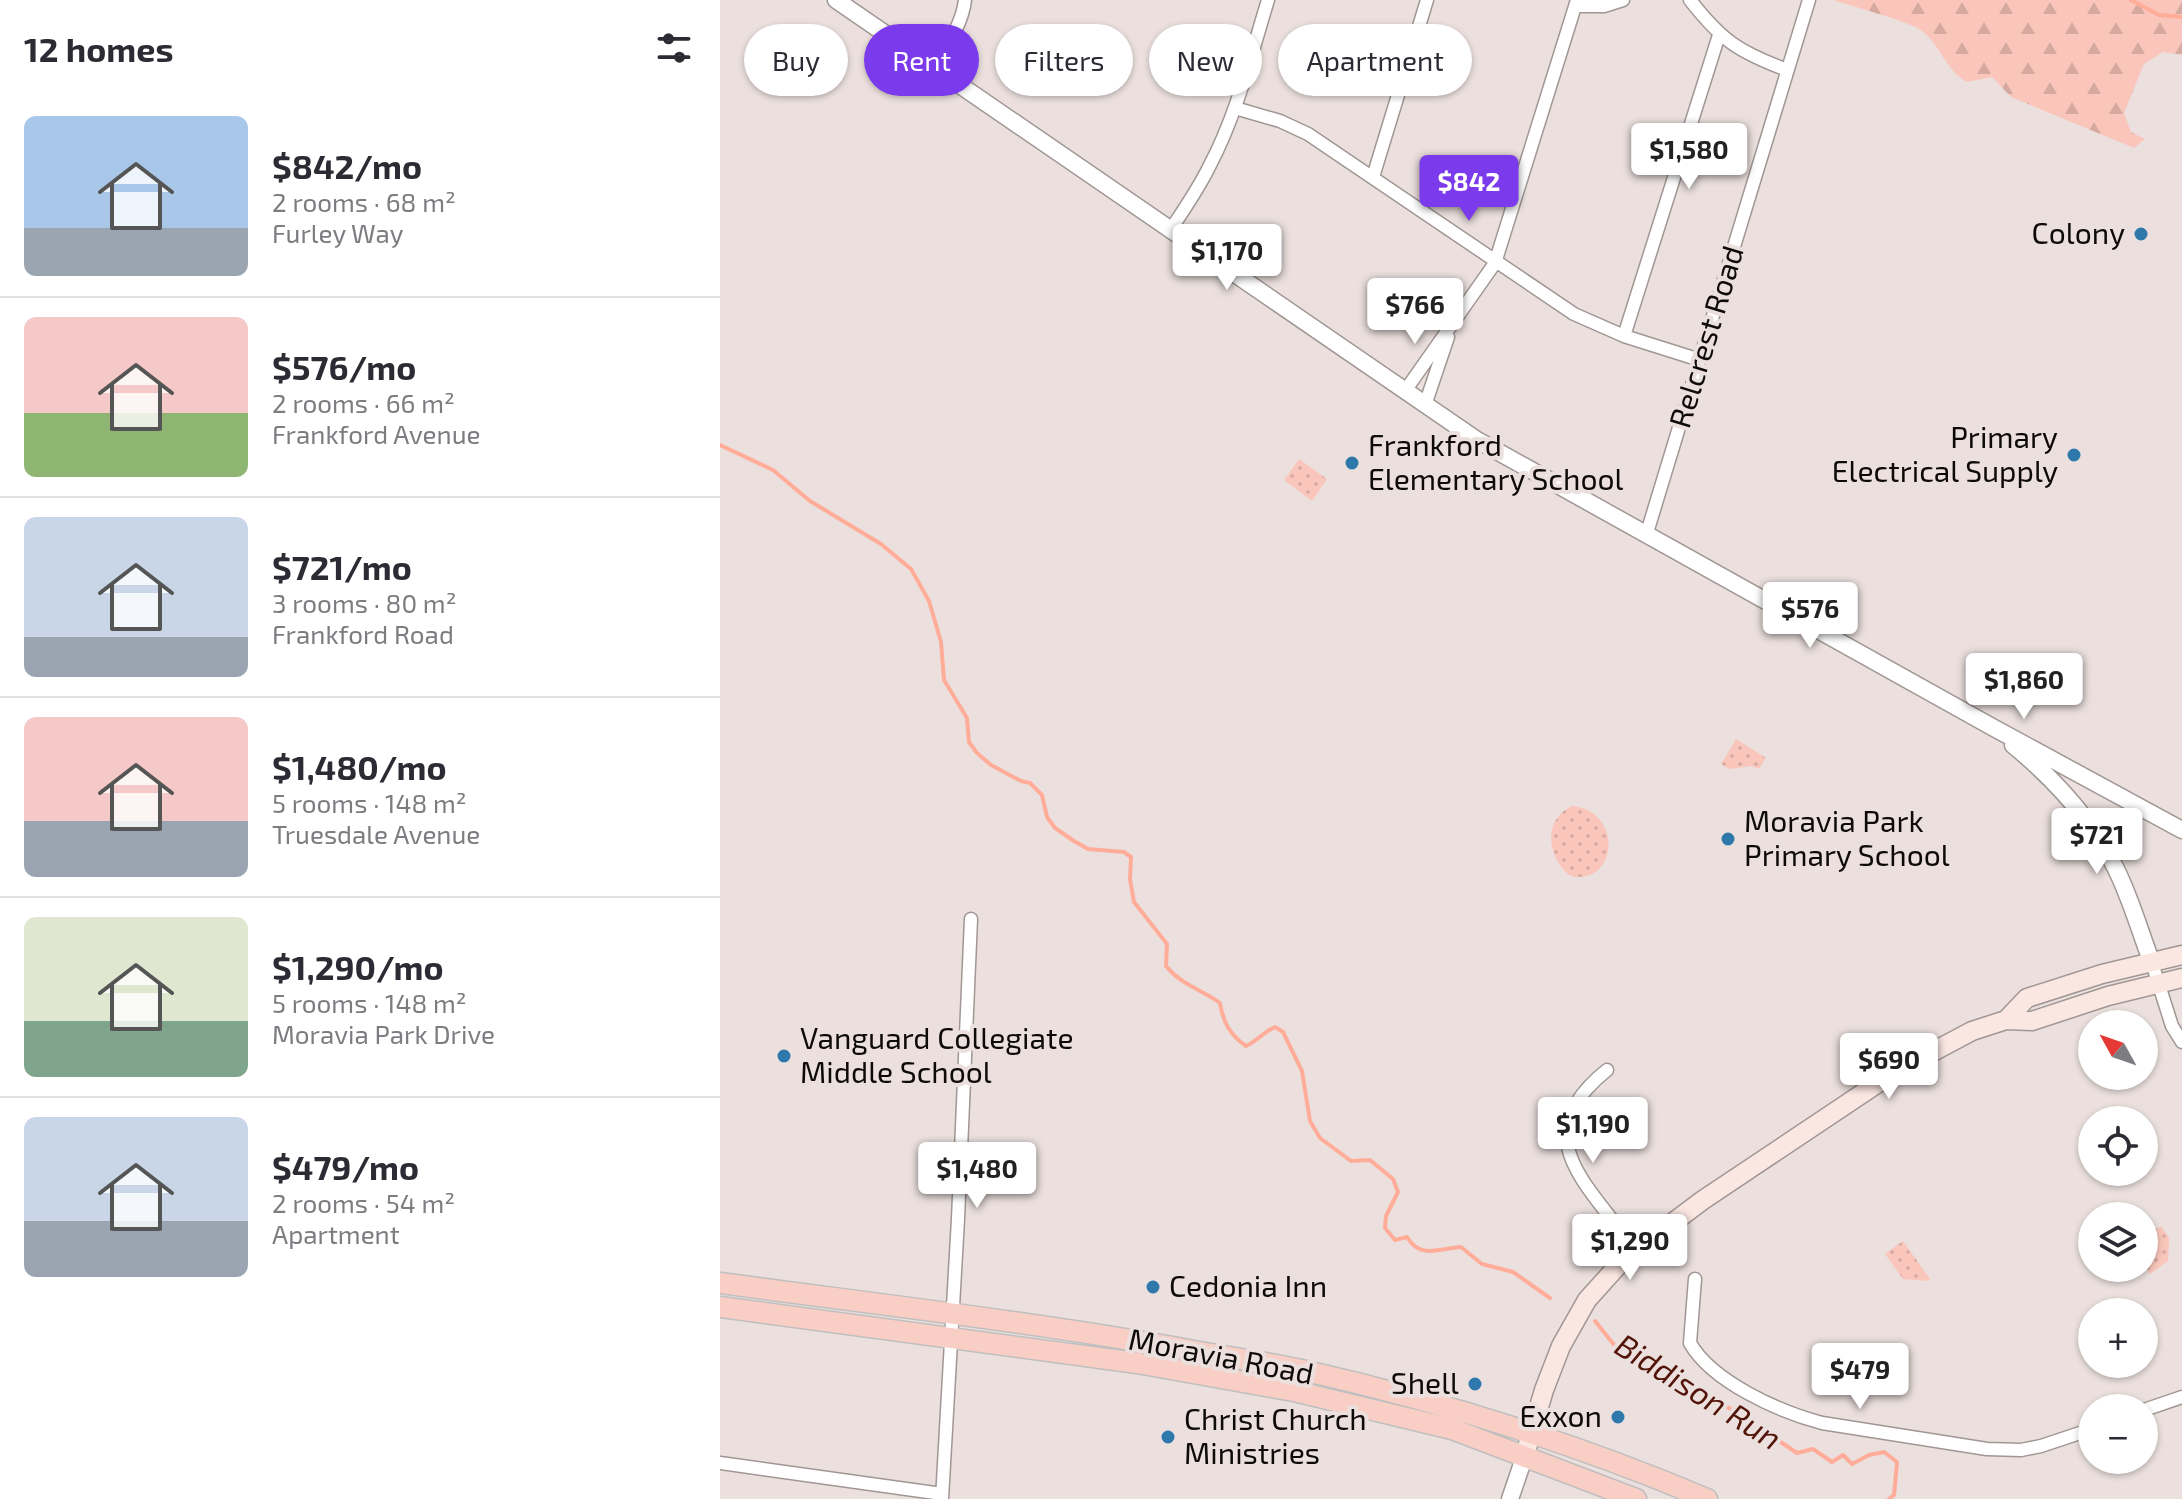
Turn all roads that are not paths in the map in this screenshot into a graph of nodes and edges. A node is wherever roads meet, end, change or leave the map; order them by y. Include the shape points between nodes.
1 (836, 0) edge
2 (965, 0) edge
3 (1268, 0) edge
4 (1427, 0) edge
5 (1623, 0) edge
6 (1690, 0) edge
7 (1809, 0) edge
8 (1576, 3) edge
9 (872, 24) edge
10 (958, 24) edge
11 (1719, 35) junction
12 (1787, 70) junction
13 (978, 96) edge
14 (1235, 108) junction
15 (1373, 177) junction
16 (1171, 229) junction
17 (1495, 263) junction
18 (1454, 323) junction
19 (1624, 336) junction
20 (1700, 360) junction
21 (1405, 391) junction
22 (1425, 405) junction
23 (1646, 536) junction
24 (1994, 728) junction
25 (2066, 766) junction
26 (2082, 816) junction
27 (2182, 830) edge
28 (971, 919) dead end
29 (2182, 955) edge
30 (2152, 963) junction
31 (2182, 978) edge
32 (2159, 985) junction
33 (2006, 1020) junction
34 (2182, 1042) edge
35 (1607, 1070) dead end
36 (1635, 1251) junction
37 (1695, 1279) dead end
38 (720, 1283) edge
39 (720, 1307) edge
40 (952, 1313) junction
41 (950, 1337) junction
42 (2182, 1397) edge
43 (2158, 1405) edge
44 (2078, 1434) edge
45 (1531, 1435) junction
46 (1524, 1458) junction
47 (720, 1463) edge
48 (942, 1496) edge
49 (1510, 1499) edge
50 (1636, 1499) edge
51 (1707, 1499) edge

1 - 9 street
2 - 10 street
3 - 14 street
4 - 15 street
5 - 8 street via 1604,6
6 - 11 street
7 - 12 street, Relcrest Road
8 - 17 street
11 - 12 street
11 - 19 street
12 - 20 street, Relcrest Road
13 - 16 street
14 - 15 street via 1300,129
14 - 16 street via 1210,167
15 - 17 street
16 - 21 street
17 - 18 street
17 - 19 street via 1574,314
18 - 21 street
18 - 22 street
19 - 20 street
20 - 23 street, Relcrest Road
21 - 22 street
22 - 23 street
23 - 24 street
24 - 25 street
24 - 26 street via 2047,774
25 - 26 street
25 - 27 street
26 - 30 street via 2117,871
28 - 40 street
29 - 30 main road
30 - 32 street
30 - 33 main road via 2027,998
31 - 32 main road
32 - 33 main road via 2032,1021
32 - 34 street
33 - 36 main road via 1972,1031 1893,1073
35 - 36 street via 1576,1100 1567,1144 1583,1184
36 - 45 main road via 1601,1282 1573,1324
37 - 44 street via 1690,1343 1694,1352 1718,1374 1799,1417 1987,1449 2021,1450
38 - 40 main road, Moravia Road
39 - 41 main road, Moravia Road
40 - 41 street
40 - 45 main road, Moravia Road via 1302,1370
41 - 46 main road, Moravia Road via 1294,1391 1452,1429
41 - 48 street
42 - 43 street
45 - 46 main road
45 - 51 main road, Moravia Road
46 - 49 street
46 - 50 main road, Moravia Road
47 - 48 street

